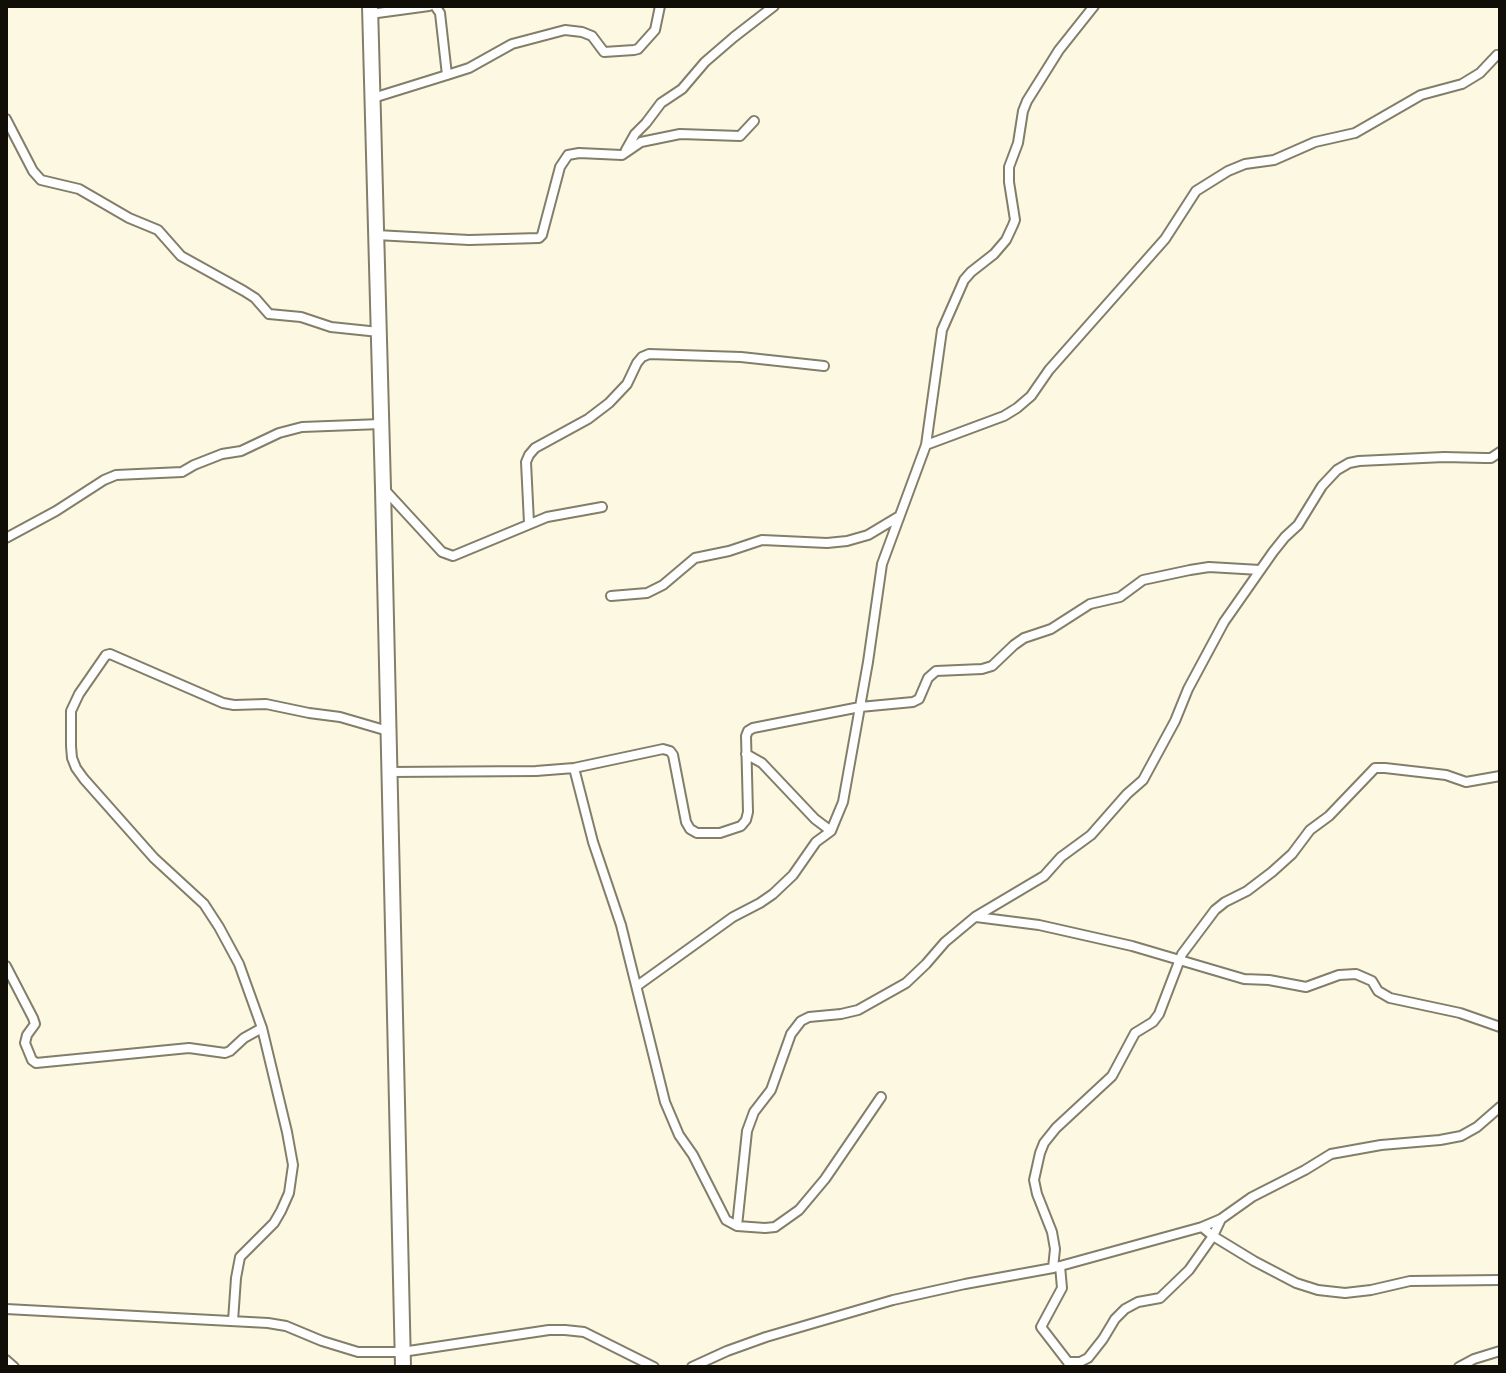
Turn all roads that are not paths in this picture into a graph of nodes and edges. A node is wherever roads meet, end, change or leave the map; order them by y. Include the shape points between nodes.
1 (429, 6) edge
2 (435, 6) edge
3 (660, 6) edge
4 (774, 6) edge
5 (1094, 6) edge
6 (370, 10) edge
7 (1497, 55) dead end
8 (447, 75) junction
9 (373, 98) junction
10 (6, 119) edge
11 (754, 121) dead end
12 (626, 151) junction
13 (376, 235) junction
14 (379, 332) junction
15 (824, 366) dead end
16 (381, 424) junction
17 (926, 445) junction
18 (1500, 452) edge
19 (383, 488) junction
20 (602, 507) dead end
21 (900, 516) junction
22 (529, 523) junction
23 (6, 538) edge
24 (1260, 570) junction
25 (611, 596) dead end
26 (860, 707) junction
27 (388, 731) junction
28 (746, 754) junction
29 (574, 768) junction
30 (389, 772) junction
31 (1500, 776) edge
32 (831, 831) junction
33 (975, 917) junction
34 (1180, 960) junction
35 (6, 966) edge
36 (637, 986) junction
37 (1500, 1027) edge
38 (262, 1028) junction
39 (881, 1097) dead end
40 (1500, 1107) edge
41 (1221, 1219) junction
42 (737, 1226) junction
43 (1202, 1227) junction
44 (1213, 1236) junction
45 (1056, 1267) junction
46 (1500, 1280) edge
47 (6, 1309) edge
48 (233, 1321) junction
49 (1500, 1351) edge
50 (6, 1360) edge
51 (403, 1360) edge
52 (1068, 1364) edge
53 (14, 1367) edge
54 (654, 1367) edge
55 (692, 1367) edge
56 (1459, 1367) edge

1 - 6 street
2 - 8 street
3 - 8 street via 655,30 638,49 604,52 592,36 565,30 512,44
4 - 12 street via 661,103
5 - 17 street via 1059,50 1023,111 1009,167 1015,220 1006,240 964,280 945,322
6 - 9 main road
7 - 17 street via 1462,84 1421,95 1355,133 1238,166 1196,191 1165,239 1031,396 1004,416
8 - 9 street
9 - 13 main road
10 - 14 street via 41,180 79,189 158,230 181,256 255,298 269,314
11 - 12 street via 740,136 680,134 641,142
12 - 13 street via 565,157 539,238
13 - 14 main road
14 - 16 main road
15 - 22 street via 741,357 642,357 609,403 529,455
16 - 19 main road
16 - 23 street via 302,427 182,472 116,475
17 - 21 street
18 - 24 street via 1491,458 1349,463 1322,486
19 - 22 street via 448,555
19 - 27 main road
20 - 22 street
21 - 25 street via 847,541 762,540 695,558 647,593
21 - 26 street via 882,564
24 - 26 street via 1209,567 1143,580 1120,597 1090,604 1051,629 1024,638 992,666 936,671 913,702
24 - 33 street via 1224,622 1140,785 1044,876
26 - 28 street via 753,728 746,736
26 - 32 street via 843,802
27 - 30 main road
27 - 38 street via 266,704 223,703 110,654 74,702 71,746 76,768 154,858 204,904 239,964
28 - 29 street via 746,820 720,833 690,829 670,751
28 - 32 street via 762,763
29 - 30 street
29 - 36 street
30 - 51 main road
31 - 34 street via 1466,782 1375,768 1272,872 1215,910
32 - 36 street via 773,894
33 - 34 street via 1029,923
33 - 42 street via 906,983 858,1010 801,1021 747,1131
34 - 37 street via 1244,979 1300,987 1356,974 1390,998
34 - 45 street via 1159,1014 1135,1033 1112,1076 1044,1143 1034,1180 1052,1232
35 - 38 street via 35,1024 25,1043 36,1063 189,1048 225,1053
36 - 42 street via 665,1102 726,1220
38 - 48 street via 293,1165 281,1211 240,1257
39 - 42 street via 799,1210 775,1227
40 - 41 street via 1461,1136 1331,1154
41 - 43 street
41 - 44 street
43 - 44 street
43 - 45 street
44 - 46 street via 1318,1290 1345,1293 1410,1281
44 - 52 street via 1160,1298 1125,1309 1088,1358
45 - 52 street via 1062,1288 1041,1327
45 - 55 street via 893,1300 766,1337
47 - 48 street
48 - 51 street via 286,1326 331,1345
49 - 56 street
50 - 53 street
51 - 54 street via 565,1330 584,1332

